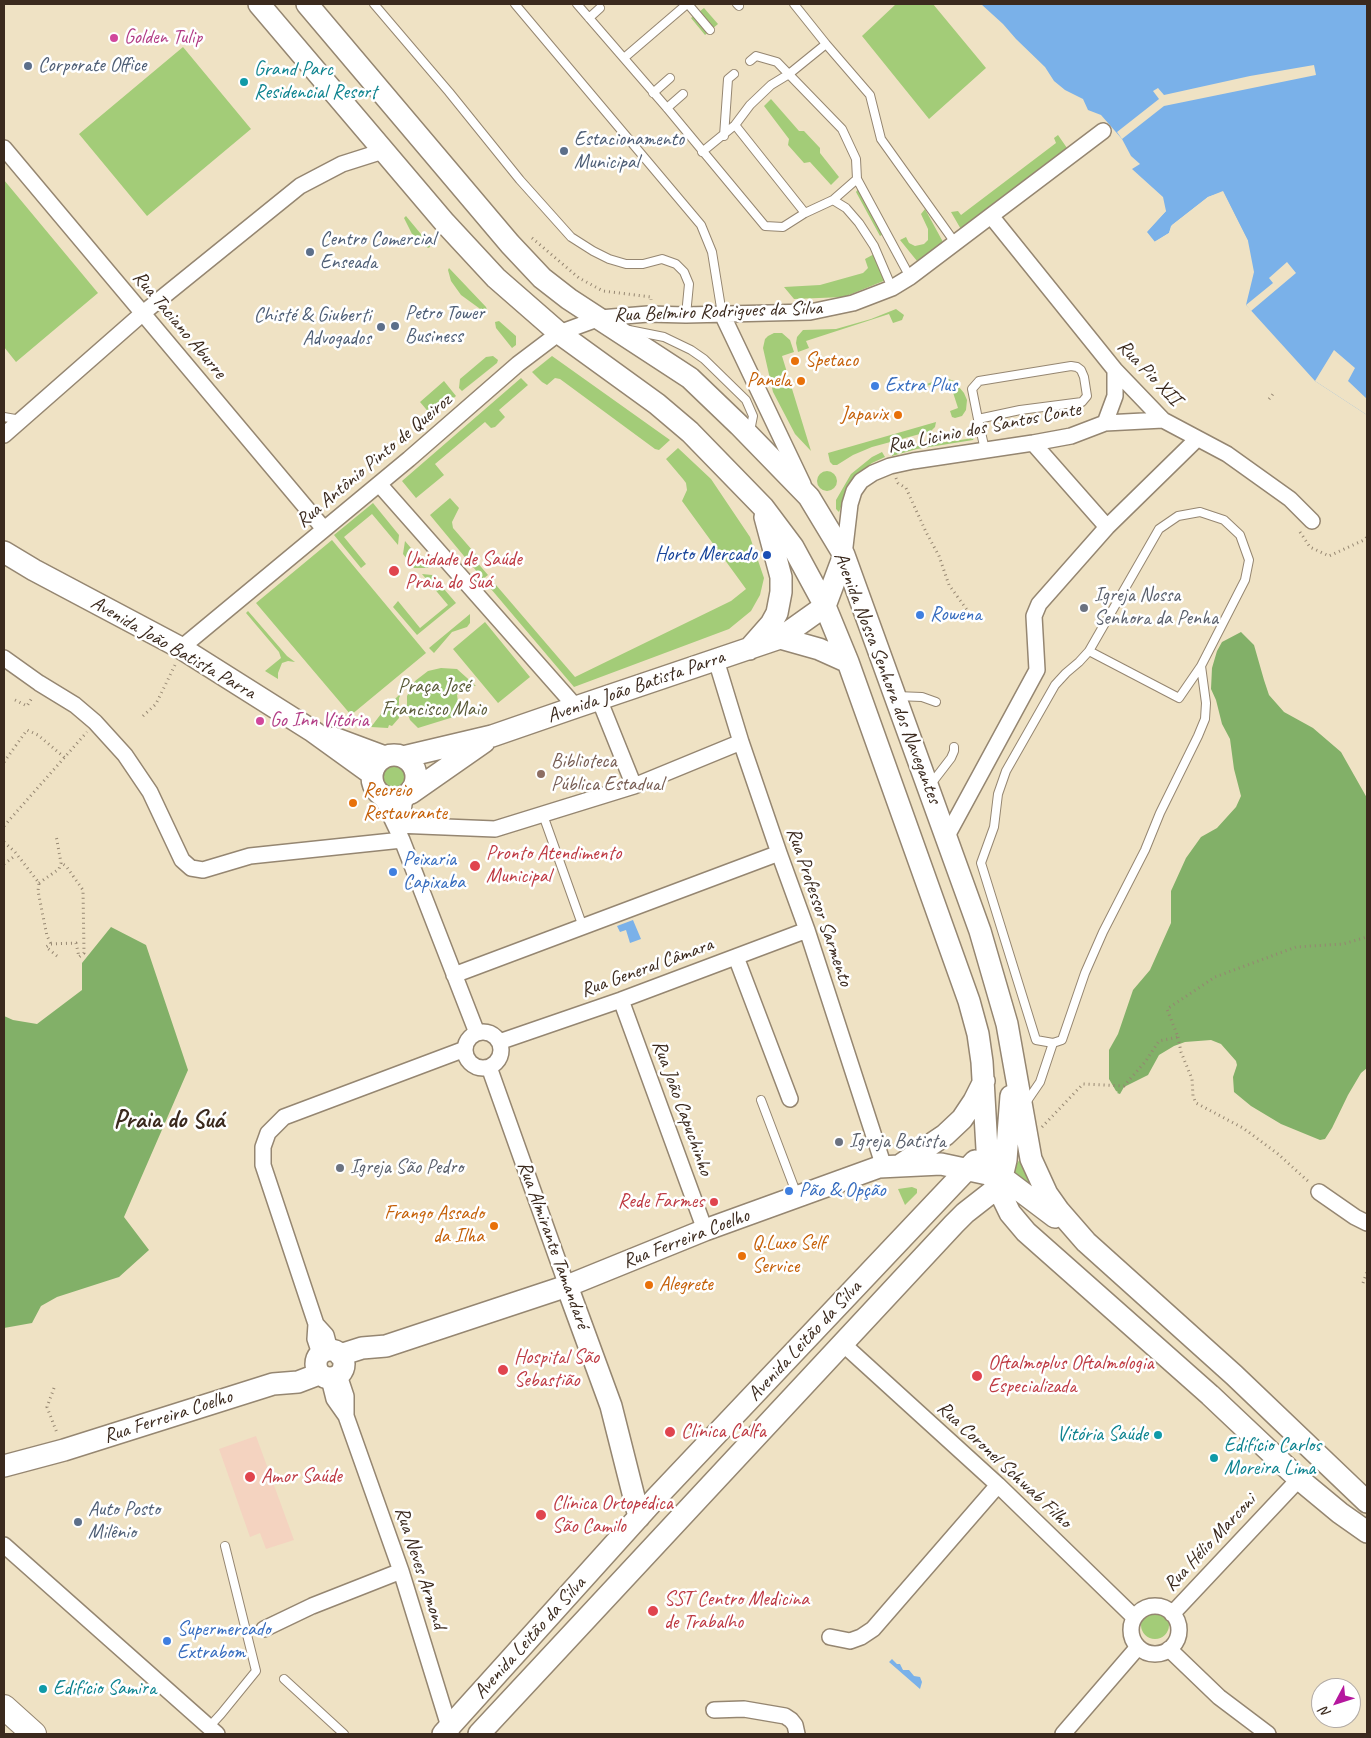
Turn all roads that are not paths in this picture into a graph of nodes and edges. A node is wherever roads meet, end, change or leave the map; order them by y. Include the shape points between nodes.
1 (259, 4) edge
2 (307, 4) edge
3 (374, 4) edge
4 (515, 4) edge
5 (577, 4) edge
6 (688, 4) edge
7 (798, 5) edge
8 (600, 8) dead end
9 (589, 18) junction
10 (710, 30) dead end
11 (826, 44) junction
12 (624, 58) junction
13 (750, 61) dead end
14 (734, 74) dead end
15 (790, 74) junction
16 (670, 78) dead end
17 (654, 93) junction
18 (683, 94) dead end
19 (667, 108) junction
20 (735, 125) junction
21 (1103, 131) dead end
22 (724, 136) junction
23 (4, 148) edge
24 (383, 151) junction
25 (702, 152) junction
26 (857, 178) junction
27 (833, 200) junction
28 (805, 213) junction
29 (991, 216) junction
30 (956, 244) junction
31 (910, 277) junction
32 (892, 288) junction
33 (143, 313) junction
34 (722, 314) junction
35 (686, 315) junction
36 (609, 323) junction
37 (559, 333) junction
38 (1115, 370) junction
39 (4, 417) edge
40 (978, 419) junction
41 (22, 420) junction
42 (1163, 420) junction
43 (1105, 423) junction
44 (4, 435) edge
45 (1197, 439) junction
46 (1033, 443) junction
47 (985, 450) junction
48 (379, 484) junction
49 (808, 497) junction
50 (763, 507) junction
51 (1312, 521) dead end
52 (1108, 527) junction
53 (324, 529) junction
54 (4, 552) edge
55 (844, 556) junction
56 (4, 559) edge
57 (34, 570) junction
58 (825, 606) junction
59 (780, 638) junction
60 (181, 648) junction
61 (749, 649) junction
62 (1089, 651) junction
63 (4, 658) edge
64 (716, 660) junction
65 (848, 662) junction
66 (1201, 666) junction
67 (895, 696) junction
68 (599, 698) junction
69 (936, 702) dead end
70 (576, 706) junction
71 (311, 730) junction
72 (492, 736) junction
73 (741, 742) junction
74 (954, 747) dead end
75 (394, 757) junction
76 (372, 774) junction
77 (634, 786) junction
78 (929, 788) junction
79 (408, 795) junction
80 (381, 796) junction
81 (543, 815) junction
82 (400, 831) junction
83 (946, 836) junction
84 (779, 853) junction
85 (583, 927) junction
86 (807, 930) junction
87 (736, 957) junction
88 (454, 975) junction
89 (621, 1000) junction
90 (477, 1033) junction
91 (499, 1042) junction
92 (1053, 1043) junction
93 (465, 1049) junction
94 (1012, 1054) junction
95 (489, 1067) junction
96 (984, 1081) junction
97 (790, 1099) dead end
98 (761, 1100) dead end
99 (1022, 1109) junction
100 (987, 1148) junction
101 (892, 1166) junction
102 (967, 1170) junction
103 (997, 1180) junction
104 (1319, 1192) road end
105 (943, 1195) junction
106 (798, 1197) junction
107 (1367, 1222) edge
108 (705, 1230) junction
109 (1086, 1242) junction
110 (590, 1277) junction
111 (567, 1286) junction
112 (576, 1310) junction
113 (843, 1344) junction
114 (329, 1365) junction
115 (64, 1450) junction
116 (4, 1466) edge
117 (1299, 1479) junction
118 (4, 1481) edge
119 (630, 1482) junction
120 (998, 1485) junction
121 (655, 1500) junction
122 (1367, 1502) edge
123 (689, 1508) junction
124 (639, 1518) junction
125 (1367, 1532) edge
126 (4, 1545) edge
127 (225, 1546) dead end
128 (401, 1571) junction
129 (1172, 1614) junction
130 (1134, 1617) junction
131 (264, 1629) dead end
132 (830, 1636) dead end
133 (1138, 1647) junction
134 (1169, 1649) junction
135 (284, 1679) dead end
136 (4, 1707) edge
137 (714, 1710) dead end
138 (213, 1730) edge
139 (448, 1732) edge
140 (34, 1734) edge
141 (344, 1734) edge
142 (479, 1734) edge
143 (797, 1734) edge
144 (1063, 1734) edge
145 (1268, 1734) edge

1 - 24 main road
2 - 36 main road, Avenida Nossa Senhora dos Navegantes via 542,278
3 - 35 lane via 544,209 572,237 593,251 626,264 662,259 676,264 689,284
4 - 34 lane via 701,225 712,252
5 - 9 lane
6 - 10 lane
6 - 12 lane
7 - 11 lane
8 - 9 lane
9 - 12 lane
11 - 15 lane
11 - 30 lane via 870,95 881,139
12 - 17 lane
13 - 15 lane via 756,56 778,62
14 - 22 lane via 728,79
15 - 20 lane via 750,105
15 - 26 lane via 842,129 856,159
16 - 17 lane
17 - 19 lane
18 - 19 lane
19 - 25 lane
20 - 22 lane
20 - 28 lane
21 - 29 street, Rua Belmiro Rodrigues da Silva
22 - 25 lane
23 - 33 street, Rua Taciano Aburre
24 - 33 street via 342,164 300,186
24 - 37 main road via 496,278
25 - 28 lane via 765,226 783,227
26 - 27 lane
26 - 31 lane
27 - 28 lane
27 - 32 lane via 846,208 859,223 874,246
29 - 30 street, Rua Belmiro Rodrigues da Silva
29 - 38 street, Rua Pio XII
30 - 31 street, Rua Belmiro Rodrigues da Silva
31 - 32 street, Rua Belmiro Rodrigues da Silva
32 - 34 street, Rua Belmiro Rodrigues da Silva via 852,303 810,312
33 - 41 street
33 - 53 street, Rua Taciano Aburre
34 - 35 street, Rua Belmiro Rodrigues da Silva
34 - 49 street
35 - 36 street, Rua Belmiro Rodrigues da Silva via 648,314
36 - 37 street, Rua Antônio Pinto de Queiroz
36 - 49 main road, Avenida Nossa Senhora dos Navegantes via 690,378
37 - 48 street, Rua Antônio Pinto de Queiroz via 518,364
37 - 50 main road, Avenida Nossa Senhora dos Navegantes via 690,432
38 - 42 street, Rua Pio XII
38 - 43 street, Rua Licinio dos Santos Conte via 1115,396
39 - 41 lane
40 - 40 lane via 1082,402 1087,396 1084,377 1077,367 1071,366 979,381 972,389
40 - 47 lane
41 - 44 street
42 - 43 street, Rua Licinio dos Santos Conte
42 - 45 street, Rua Pio XII
43 - 46 street, Rua Licinio dos Santos Conte via 1071,436
45 - 51 street, Rua Pio XII via 1227,454 1290,499
45 - 52 street
46 - 47 street, Rua Licinio dos Santos Conte
46 - 52 street
47 - 55 street, Rua Licinio dos Santos Conte via 890,466 861,481 850,504
48 - 53 street, Rua Antônio Pinto de Queiroz
48 - 70 street
49 - 55 main road, Avenida Nossa Senhora dos Navegantes
50 - 58 main road, Avenida Nossa Senhora dos Navegantes via 794,547
50 - 61 main road via 781,577 781,592 771,624
52 - 83 street via 1039,604 1034,616 1037,670
53 - 60 street, Rua Antônio Pinto de Queiroz
54 - 57 main road, Avenida João Batista Parra
55 - 58 main road
55 - 67 main road, Avenida Nossa Senhora dos Navegantes
56 - 57 main road, Avenida João Batista Parra
57 - 60 main road, Avenida João Batista Parra
58 - 59 main road, Avenida João Batista Parra
58 - 65 main road, Avenida Nossa Senhora dos Navegantes
59 - 61 main road, Avenida João Batista Parra
59 - 65 main road via 819,649
60 - 71 main road, Avenida João Batista Parra
61 - 64 main road, Avenida João Batista Parra
62 - 66 lane via 1178,698
62 - 66 lane via 1159,529 1178,516 1200,512 1224,520 1240,535 1249,560 1245,580
62 - 92 lane via 1055,685 1006,771 998,794 994,827 981,863 1036,1040
63 - 82 street via 75,705 125,755 150,792 182,860 191,868 203,870 250,856
64 - 68 main road, Avenida João Batista Parra
64 - 73 street, Rua Professor Sarmento
65 - 96 main road, Avenida Nossa Senhora dos Navegantes via 969,1001 978,1034
66 - 92 lane via 1206,703 1198,736 1103,932 1062,1040
67 - 69 lane via 922,697
67 - 78 main road, Avenida Nossa Senhora dos Navegantes
68 - 70 main road, Avenida João Batista Parra
68 - 77 street
70 - 72 main road, Avenida João Batista Parra
71 - 75 main road, Avenida João Batista Parra
71 - 76 main road, Avenida João Batista Parra
72 - 75 main road, Avenida João Batista Parra
72 - 79 main road, Avenida João Batista Parra
73 - 77 street
73 - 84 street, Rua Professor Sarmento
74 - 78 lane via 951,758
75 - 76 main road via 377,762
75 - 79 main road via 412,763 416,770 416,783
76 - 80 main road via 375,789
77 - 81 street
78 - 83 main road, Avenida Nossa Senhora dos Navegantes
79 - 80 main road via 398,800
79 - 82 street
80 - 82 street
81 - 82 street via 495,829
81 - 85 lane
82 - 88 street
83 - 94 main road, Avenida Nossa Senhora dos Navegantes via 980,931
84 - 85 street
84 - 86 street, Rua Professor Sarmento
85 - 88 street
86 - 87 street, Rua General Câmara
86 - 101 street, Rua Professor Sarmento
87 - 89 street, Rua General Câmara
87 - 97 street
88 - 90 street
89 - 91 street, Rua General Câmara
89 - 108 street, Rua João Capuchinho
90 - 91 street via 490,1034
90 - 93 street via 467,1042
91 - 95 street via 499,1059
92 - 99 lane via 1040,1082
93 - 95 street via 470,1062
93 - 114 street, Rua Neves Armond via 284,1117 268,1133 263,1147 263,1165 316,1324 316,1339
94 - 99 main road
94 - 103 main road via 1006,1160
95 - 111 street, Rua Almirante Tamandaré
96 - 100 main road, Avenida Nossa Senhora dos Navegantes
96 - 101 main road via 962,1119 946,1135
98 - 106 lane
99 - 109 main road via 1037,1175 1046,1194
100 - 102 main road, Avenida Leitão da Silva
100 - 103 main road, Avenida Nossa Senhora dos Navegantes
101 - 102 main road, Rua Ferreira Coelho via 940,1164
101 - 106 main road, Rua Ferreira Coelho via 879,1167
102 - 103 main road, Rua Ferreira Coelho
102 - 105 main road, Avenida Leitão da Silva
103 - 105 main road
103 - 109 main road
103 - 113 main road, Avenida Leitão da Silva
103 - 117 main road, Avenida Nossa Senhora dos Navegantes via 1010,1213 1026,1232 1210,1395
104 - 107 street via 1354,1217
105 - 121 main road, Avenida Leitão da Silva
106 - 108 main road, Rua Ferreira Coelho
108 - 110 main road, Rua Ferreira Coelho
109 - 122 main road via 1234,1375
110 - 111 main road, Rua Ferreira Coelho
110 - 112 main road via 582,1288
111 - 112 main road, Rua Almirante Tamandaré
111 - 114 main road, Rua Ferreira Coelho via 386,1346 365,1360
112 - 119 main road, Rua Almirante Tamandaré via 610,1406
113 - 120 street, Rua Coronel Schwab Filho
113 - 123 main road, Avenida Leitão da Silva
114 - 115 main road, Rua Ferreira Coelho via 294,1370 273,1384
114 - 128 street, Rua Neves Armond via 334,1399 346,1416
115 - 116 main road, Rua Ferreira Coelho
115 - 118 main road, Rua Ferreira Coelho
117 - 125 main road, Avenida Nossa Senhora dos Navegantes
117 - 129 street, Rua Hélio Marconi
119 - 121 main road
119 - 124 main road, Rua Almirante Tamandaré
120 - 130 street, Rua Coronel Schwab Filho
120 - 132 street via 872,1628 850,1641
121 - 123 main road via 678,1508
121 - 124 main road, Avenida Leitão da Silva
123 - 142 main road, Avenida Leitão da Silva
124 - 139 main road, Avenida Leitão da Silva
126 - 138 street
127 - 138 lane via 256,1671 221,1714
128 - 131 street
128 - 139 street, Rua Neves Armond
129 - 130 street via 1157,1606 1148,1607
129 - 134 street via 1178,1632
130 - 133 street via 1131,1633
133 - 134 street via 1154,1654
133 - 144 street
134 - 145 street via 1219,1697
135 - 141 lane
136 - 140 main road
137 - 143 street via 744,1709 785,1716 791,1720

